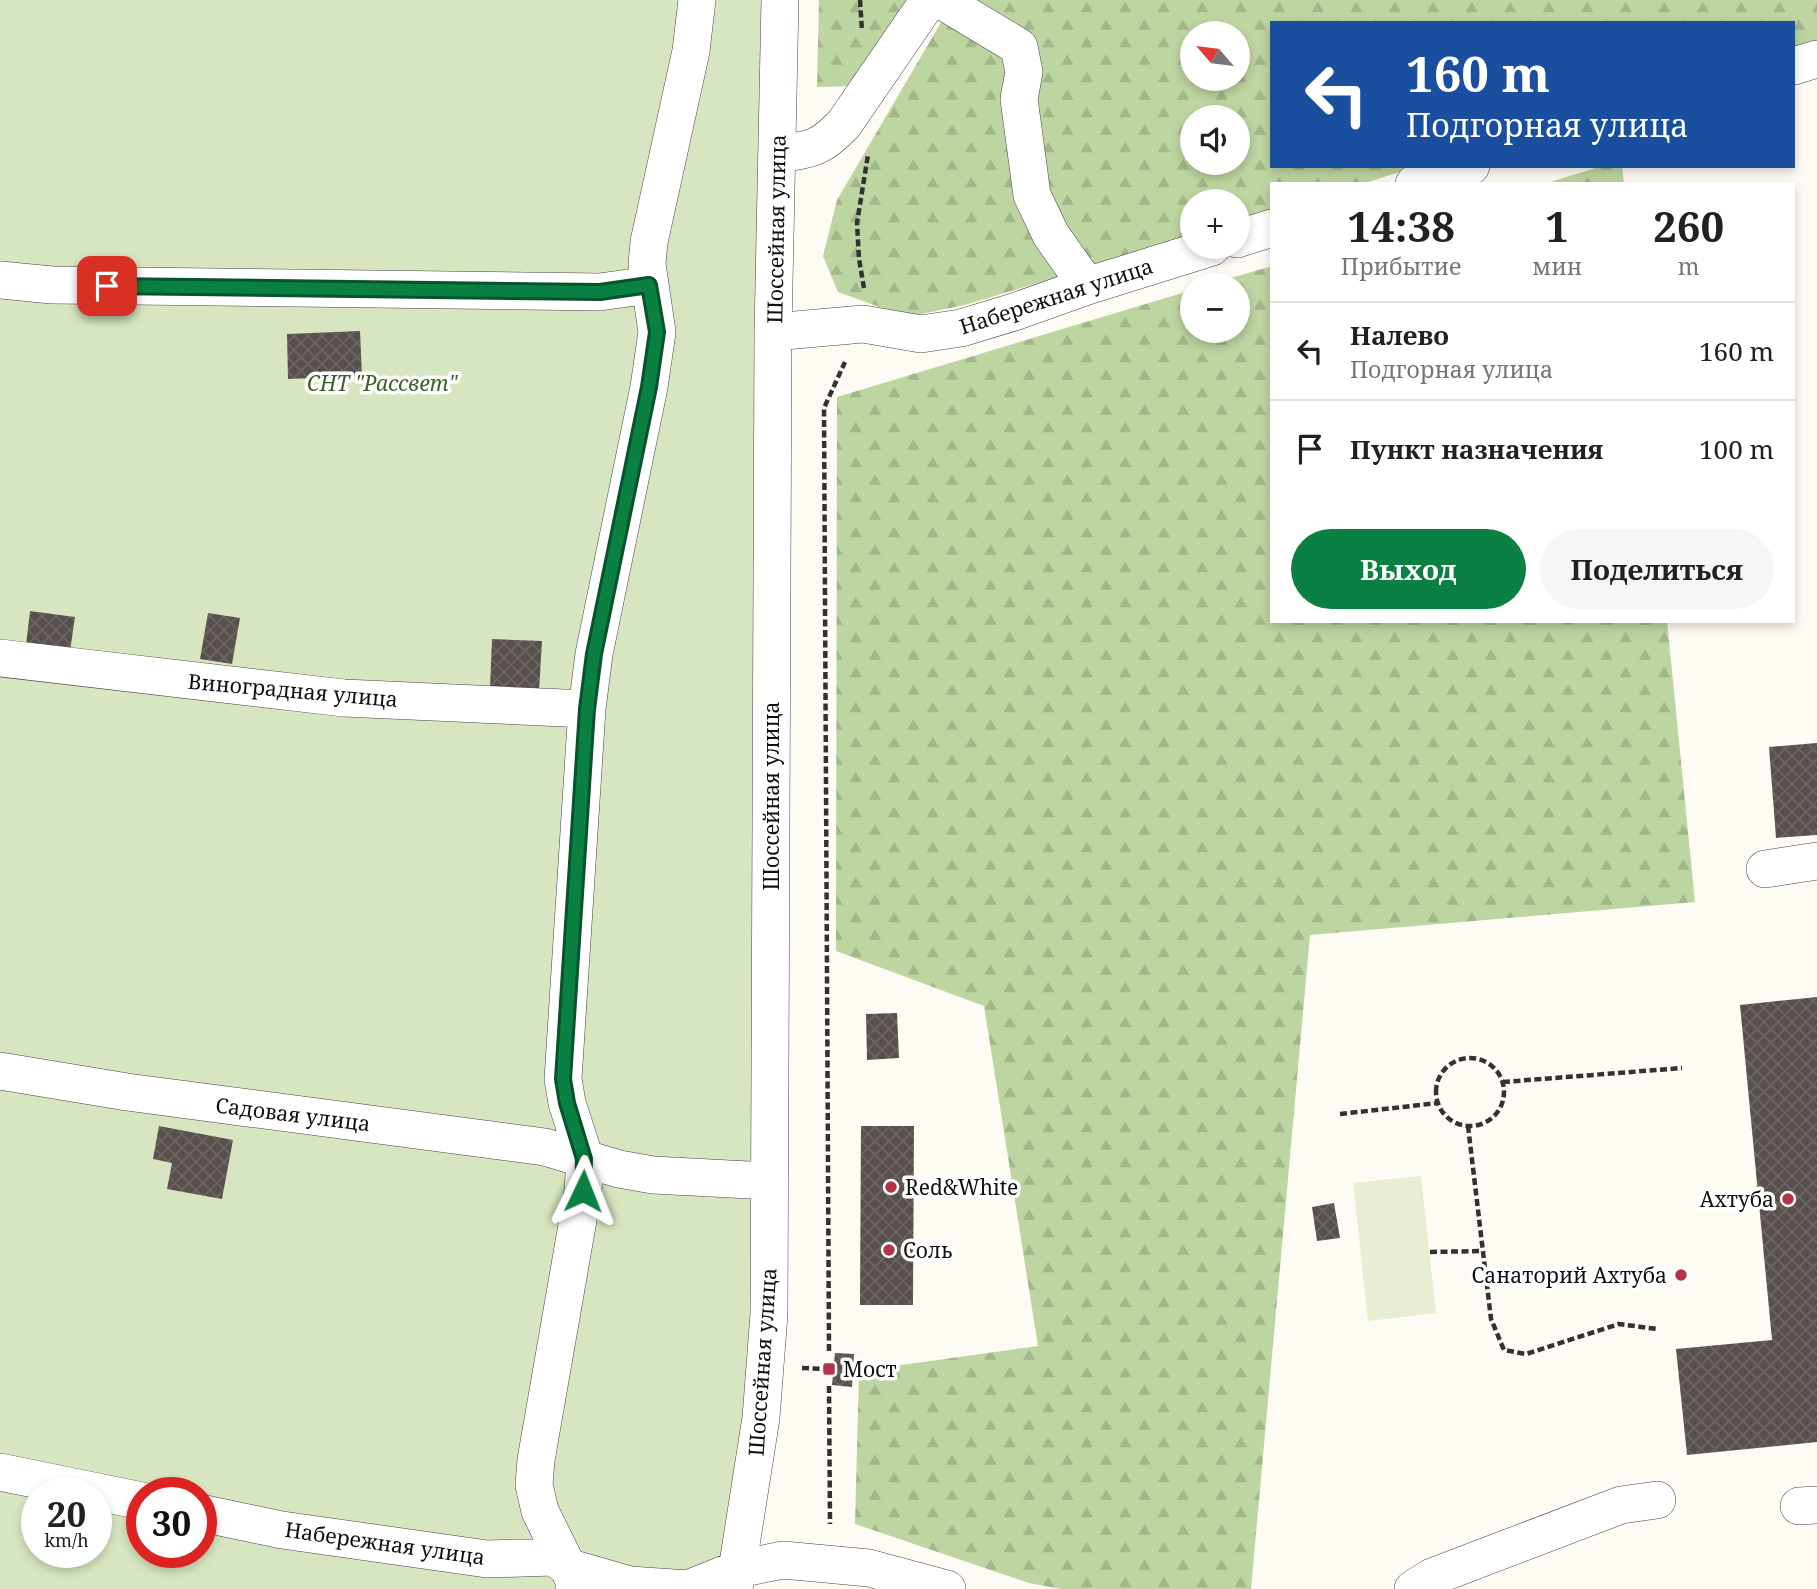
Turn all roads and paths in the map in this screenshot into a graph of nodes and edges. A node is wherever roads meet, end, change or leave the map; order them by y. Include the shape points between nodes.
1 (697, 0) edge
2 (780, 0) edge
3 (860, 0) edge
4 (929, 0) edge
5 (941, 0) edge
6 (1817, 58) edge
7 (1795, 66) edge
8 (867, 91) junction
9 (868, 152) dead end
10 (778, 154) junction
11 (1465, 168) edge
12 (1420, 182) edge
13 (1270, 229) edge
14 (1250, 235) edge
15 (1180, 257) edge
16 (0, 280) edge
17 (649, 285) junction
18 (1087, 286) junction
19 (863, 324) junction
20 (773, 332) junction
21 (0, 659) edge
22 (587, 709) junction
23 (1817, 861) edge
24 (1765, 869) dead end
25 (1682, 1068) dead end
26 (0, 1071) edge
27 (1503, 1082) junction
28 (1438, 1103) junction
29 (1340, 1114) dead end
30 (1468, 1126) junction
31 (584, 1159) junction
32 (769, 1181) junction
33 (1481, 1251) junction
34 (1430, 1252) dead end
35 (1657, 1329) dead end
36 (829, 1351) dead end
37 (829, 1386) dead end
38 (0, 1472) edge
39 (126, 1498) edge
40 (1657, 1500) dead end
41 (217, 1516) edge
42 (830, 1524) dead end
43 (571, 1578) edge
44 (736, 1579) edge
45 (947, 1589) edge
46 (1413, 1589) edge

1 - 17 street via 691,51 649,242
2 - 10 street, Шоссейная улица
3 - 8 path
4 - 8 street
5 - 18 street via 1019,47 1024,72 1019,99 1032,195 1051,235
6 - 7 street
8 - 10 street via 830,139 816,148
9 - 19 path via 857,223 866,299
10 - 20 street, Шоссейная улица
11 - 12 street
13 - 14 street
15 - 18 street, Набережная улица
16 - 17 street via 52,285 600,292
17 - 22 street via 657,332 649,387 594,654
18 - 19 street, Набережная улица via 961,328 921,334
19 - 20 street, Набережная улица
19 - 36 path via 824,408
20 - 32 street, Шоссейная улица
21 - 22 street, Виноградная улица via 344,698
22 - 31 street via 563,1079
23 - 24 street
25 - 27 path
26 - 31 street, Садовая улица via 127,1093 502,1140
27 - 28 path via 1490,1064 1460,1060 1442,1072
27 - 30 path via 1497,1113 1489,1121
28 - 29 path
28 - 30 path via 1449,1119
30 - 33 path
31 - 32 street, Садовая улица via 653,1175
31 - 43 street via 583,1191 534,1485 540,1511
32 - 44 street, Шоссейная улица via 769,1314 761,1418
33 - 34 path
33 - 35 path via 1490,1319 1504,1350 1526,1354 1619,1324
37 - 42 path
38 - 39 street
40 - 46 street via 1621,1505 1432,1577
41 - 43 street, Набережная улица via 487,1559 554,1558
43 - 44 street, Набережная улица via 688,1589
44 - 45 street via 783,1560 869,1567

